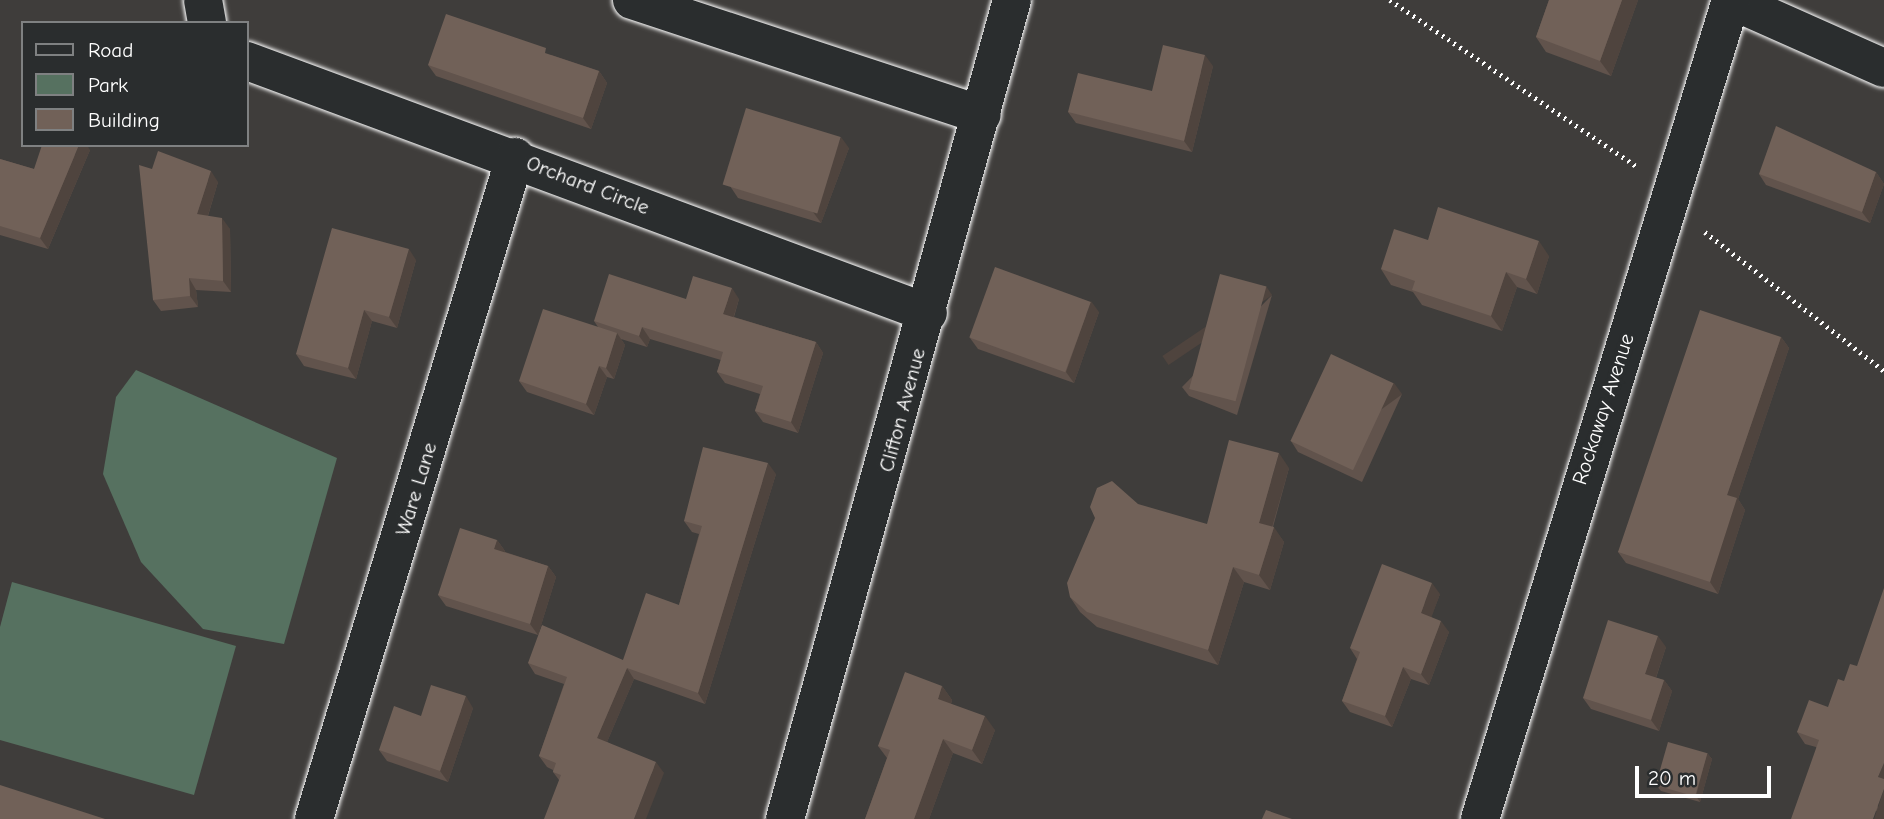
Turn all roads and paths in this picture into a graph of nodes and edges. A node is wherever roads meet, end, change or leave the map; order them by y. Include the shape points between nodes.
1 (203, 0) edge
2 (632, 0) edge
3 (1012, 0) edge
4 (1731, 0) edge
5 (207, 21) edge
6 (248, 61) edge
7 (1884, 68) edge
8 (982, 115) junction
9 (515, 157) junction
10 (928, 313) junction
11 (314, 819) edge
12 (785, 819) edge
13 (1480, 819) edge

1 - 5 street
2 - 8 street
3 - 8 street, Clifton Avenue
4 - 7 street
4 - 13 street, Rockaway Avenue
6 - 9 street, Orchard Circle
8 - 10 street, Clifton Avenue
9 - 10 street, Orchard Circle
9 - 11 street, Ware Lane
10 - 12 street, Clifton Avenue

